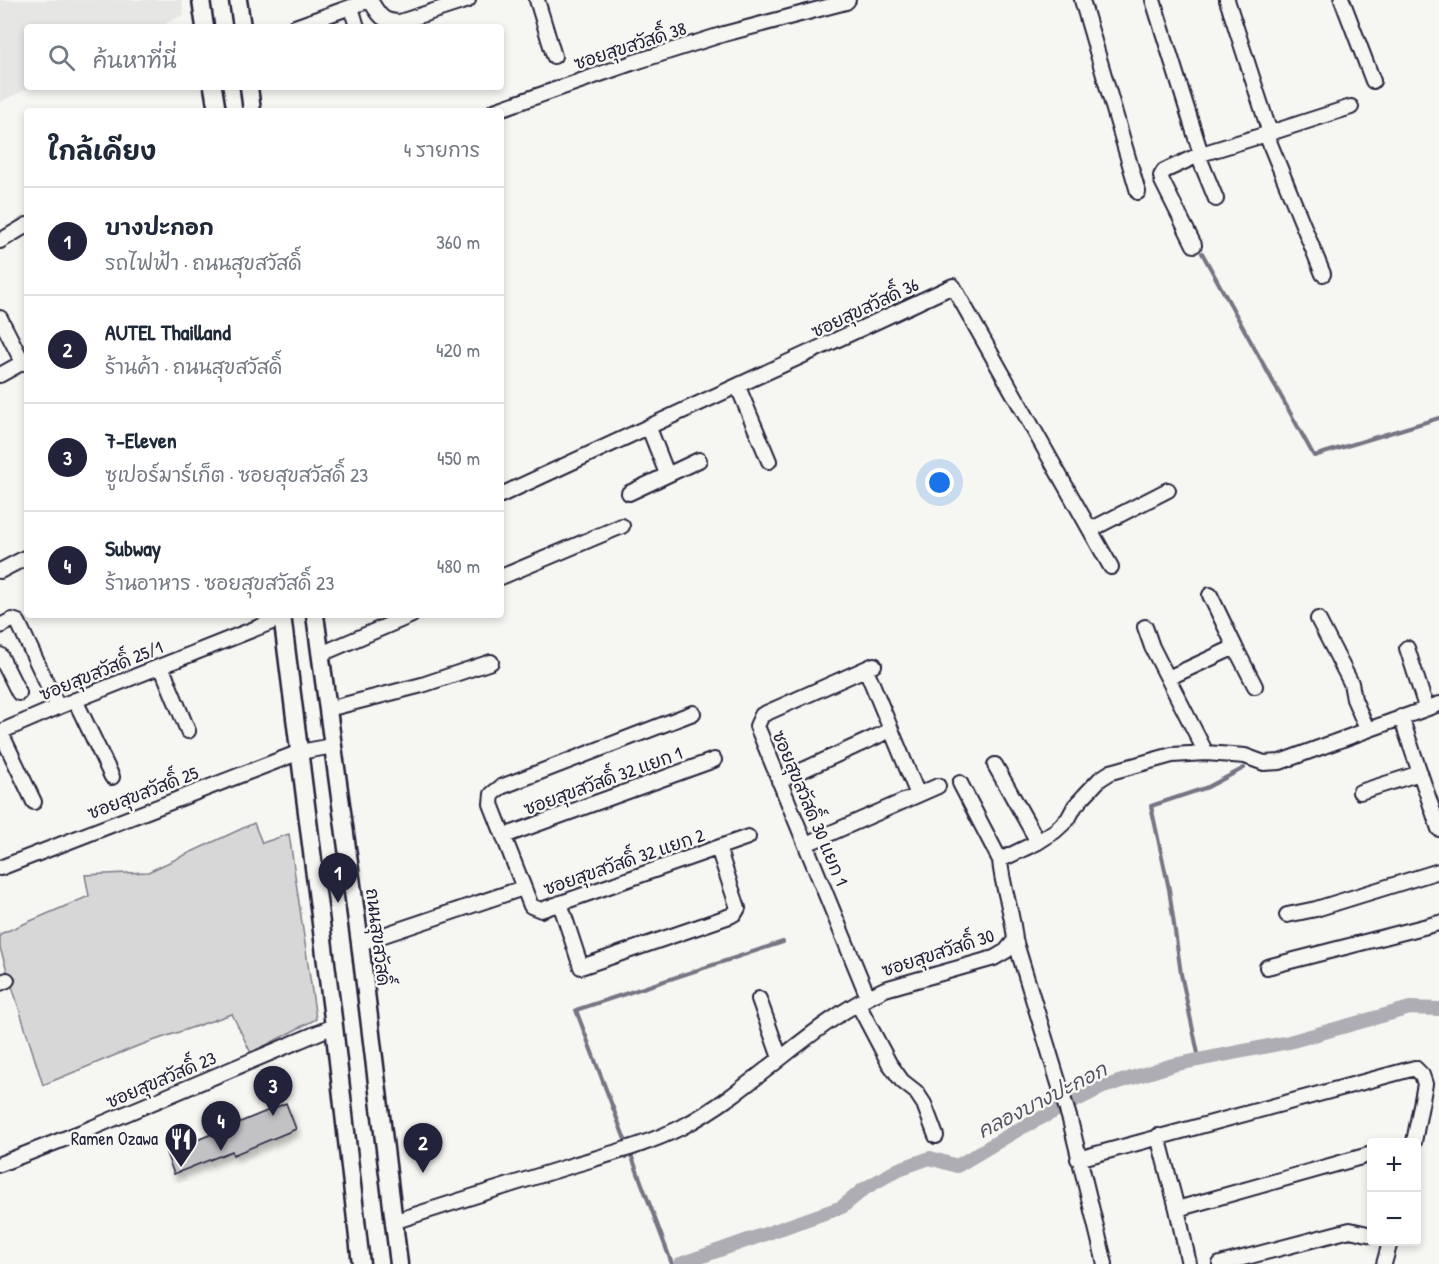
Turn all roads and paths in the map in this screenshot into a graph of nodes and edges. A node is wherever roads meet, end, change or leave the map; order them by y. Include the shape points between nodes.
1 (201, 0) edge
2 (238, 0) edge
3 (370, 0) edge
4 (468, 0) edge
5 (537, 0) edge
6 (848, 0) edge
7 (1082, 0) edge
8 (1153, 0) edge
9 (1227, 0) edge
10 (1342, 0) edge
11 (351, 7) junction
12 (205, 24) edge
13 (242, 24) edge
14 (303, 24) edge
15 (356, 24) edge
16 (554, 56) dead end
17 (1373, 81) dead end
18 (214, 90) edge
19 (249, 90) edge
20 (1351, 107) dead end
21 (216, 108) edge
22 (252, 108) edge
23 (503, 108) edge
24 (1268, 134) junction
25 (1199, 155) junction
26 (1138, 192) dead end
27 (1216, 199) dead end
28 (24, 227) edge
29 (0, 241) edge
30 (1194, 245) dead end
31 (1323, 274) dead end
32 (0, 318) edge
33 (24, 360) edge
34 (24, 363) edge
35 (0, 375) edge
36 (738, 387) junction
37 (649, 428) junction
38 (699, 460) dead end
39 (770, 461) dead end
40 (668, 474) junction
41 (1168, 490) dead end
42 (629, 492) dead end
43 (504, 494) edge
44 (622, 526) dead end
45 (1090, 530) junction
46 (24, 559) edge
47 (1111, 567) dead end
48 (0, 571) edge
49 (504, 576) edge
50 (1210, 595) dead end
51 (280, 618) edge
52 (282, 618) edge
53 (315, 618) edge
54 (405, 618) edge
55 (1318, 619) dead end
56 (0, 626) edge
57 (1145, 627) dead end
58 (1235, 647) junction
59 (1407, 648) dead end
60 (321, 654) junction
61 (0, 656) edge
62 (491, 662) dead end
63 (161, 666) junction
64 (1168, 678) junction
65 (1255, 686) dead end
66 (19, 693) dead end
67 (75, 700) junction
68 (58, 706) junction
69 (1433, 706) edge
70 (328, 709) junction
71 (693, 713) dead end
72 (1401, 717) junction
73 (1368, 729) junction
74 (891, 730) junction
75 (188, 731) dead end
76 (0, 732) edge
77 (333, 746) junction
78 (300, 752) junction
79 (1206, 753) junction
80 (714, 760) dead end
81 (995, 765) dead end
82 (1420, 773) junction
83 (112, 777) dead end
84 (779, 781) junction
85 (960, 783) dead end
86 (938, 786) dead end
87 (1360, 792) dead end
88 (918, 795) junction
89 (34, 802) dead end
90 (1439, 829) edge
91 (504, 836) junction
92 (748, 837) dead end
93 (1038, 842) junction
94 (806, 843) junction
95 (718, 848) junction
96 (1000, 860) junction
97 (0, 868) edge
98 (1439, 871) edge
99 (523, 888) junction
100 (560, 903) junction
101 (1287, 915) dead end
102 (1439, 923) edge
103 (1015, 940) junction
104 (360, 943) junction
105 (1267, 967) dead end
106 (759, 999) dead end
107 (863, 1000) junction
108 (334, 1026) junction
109 (780, 1058) junction
110 (936, 1136) dead end
111 (1158, 1137) junction
112 (1415, 1138) edge
113 (1367, 1155) edge
114 (1078, 1160) junction
115 (0, 1164) edge
116 (1177, 1209) junction
117 (393, 1221) junction
118 (1367, 1234) edge
119 (1389, 1246) edge
120 (361, 1264) edge
121 (399, 1264) edge
122 (1105, 1264) edge
123 (1189, 1264) edge
124 (1221, 1264) edge
125 (1384, 1264) edge

1 - 12 main road
2 - 13 main road
3 - 4 street via 379,15 390,22 400,22
3 - 11 street
5 - 16 street
6 - 23 street, ซอยสุขสวัสดิ์ 38 via 724,34
7 - 26 street
8 - 25 street
9 - 24 street
10 - 17 street
11 - 14 street
11 - 15 street
18 - 21 main road
19 - 22 main road
20 - 24 street
24 - 25 street
24 - 31 street
25 - 27 street
25 - 30 street via 1161,176
28 - 29 street
32 - 33 street
34 - 35 street
36 - 37 street, ซอยสุขสวัสดิ์ 36
36 - 39 street
36 - 45 street, ซอยสุขสวัสดิ์ 36 via 953,286
37 - 40 street
37 - 43 street, ซอยสุขสวัสดิ์ 36
38 - 40 street
40 - 42 street
41 - 45 street
44 - 49 street
45 - 47 street, ซอยสุขสวัสดิ์ 36
46 - 48 street
50 - 58 street
51 - 63 street, ซอยสุขสวัสดิ์ 25/1
52 - 78 main road
53 - 60 main road, ถนนสุขสวัสดิ์
54 - 60 street
55 - 73 street via 1351,683
56 - 68 street via 12,620 18,622
57 - 64 street
58 - 64 street
58 - 65 street
59 - 69 street
60 - 70 main road, ถนนสุขสวัสดิ์
61 - 66 street
62 - 70 street
63 - 67 street, ซอยสุขสวัสดิ์ 25/1
63 - 75 street
64 - 79 street
67 - 68 street, ซอยสุขสวัสดิ์ 25/1
67 - 83 street
68 - 76 street, ซอยสุขสวัสดิ์ 25/1
69 - 72 street
70 - 77 main road, ถนนสุขสวัสดิ์
71 - 91 street, ซอยสุขสวัสดิ์ 32 แยก 2 via 501,787 492,794 491,804
72 - 73 street
72 - 82 street
73 - 79 street via 1280,762
74 - 84 street
74 - 84 street, ซอยสุขสวัสดิ์ 30 แยก 1 via 870,667 762,715 757,726
74 - 88 street
76 - 89 street
77 - 78 street, ซอยสุขสวัสดิ์ 25
77 - 104 main road, ถนนสุขสวัสดิ์
78 - 97 street, ซอยสุขสวัสดิ์ 25
78 - 108 main road
79 - 93 street via 1172,755 1112,772 1084,796 1068,819
80 - 91 street, ซอยสุขสวัสดิ์ 32 แยก 1
81 - 93 street
82 - 87 street
82 - 90 street
84 - 94 street, ซอยสุขสวัสดิ์ 30 แยก 1
85 - 96 street, ซอยสุขสวัสดิ์ 30
86 - 88 street
88 - 94 street
91 - 99 street, ซอยสุขสวัสดิ์ 32 แยก 2
92 - 95 street, ซอยสุขสวัสดิ์ 32 แยก 2
93 - 96 street
94 - 107 street, ซอยสุขสวัสดิ์ 30 แยก 1
95 - 100 street, ซอยสุขสวัสดิ์ 32 แยก 2
95 - 100 street via 738,908 735,913 582,967
96 - 103 street, ซอยสุขสวัสดิ์ 30
98 - 101 street
99 - 100 street, ซอยสุขสวัสดิ์ 32 แยก 2 via 531,906 541,910
99 - 104 street
102 - 105 street
103 - 107 street, ซอยสุขสวัสดิ์ 30 via 994,958 885,989
103 - 114 street via 1070,1120
104 - 117 main road, ถนนสุขสวัสดิ์
106 - 109 street
107 - 109 street, ซอยสุขสวัสดิ์ 30
107 - 110 street, ซอยสุขสวัสดิ์ 30 แยก 1 via 889,1062 924,1104
108 - 115 street, ซอยสุขสวัสดิ์ 23
108 - 120 main road
109 - 117 street, ซอยสุขสวัสดิ์ 30 via 721,1104 682,1127 629,1148
111 - 112 street via 1415,1068 1425,1084
111 - 114 street
111 - 116 street
113 - 116 street
114 - 122 street
116 - 123 street
117 - 121 main road, ถนนสุขสวัสดิ์
118 - 124 street via 1350,1230
119 - 125 street

